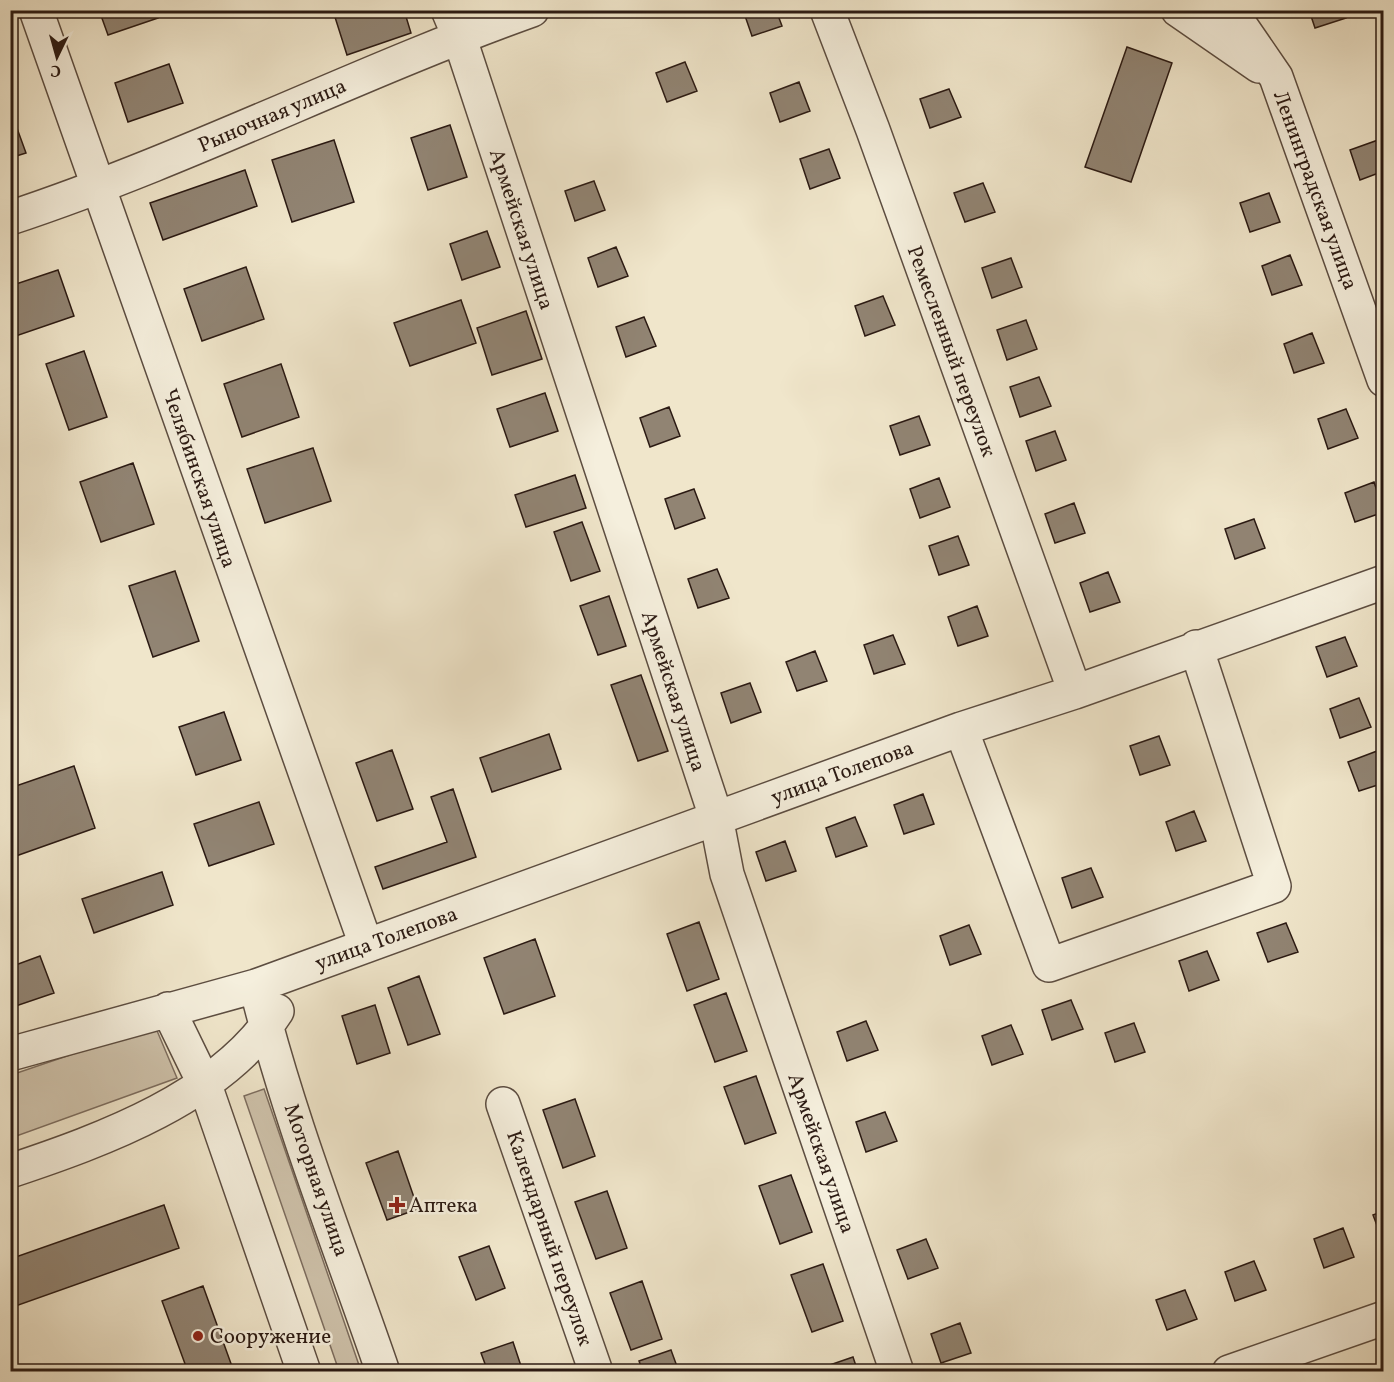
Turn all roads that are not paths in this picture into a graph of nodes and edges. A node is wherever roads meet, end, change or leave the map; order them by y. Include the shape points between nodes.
1 (36, 10) edge
2 (532, 10) edge
3 (827, 10) edge
4 (1178, 10) edge
5 (1230, 10) edge
6 (453, 23) edge
7 (1276, 77) junction
8 (98, 189) junction
9 (10, 218) edge
10 (1383, 380) edge
11 (1381, 592) edge
12 (1196, 647) junction
13 (1075, 692) junction
14 (961, 729) junction
15 (716, 817) junction
16 (366, 945) junction
17 (304, 969) junction
18 (256, 986) junction
19 (168, 1008) junction
20 (266, 1028) junction
21 (10, 1054) edge
22 (205, 1085) junction
23 (503, 1104) dead end
24 (10, 1171) edge
25 (1383, 1318) edge
26 (304, 1371) edge
27 (383, 1371) edge
28 (596, 1371) edge
29 (897, 1371) edge
30 (1228, 1371) edge

1 - 8 street, Челябинская улица
2 - 6 street, Рыночная улица
3 - 13 street, Ремесленный переулок
4 - 7 street
5 - 7 street, Ленинградская улица
6 - 8 street, Рыночная улица
6 - 15 street, Армейская улица
7 - 10 street, Ленинградская улица
8 - 9 street, Рыночная улица
8 - 16 street, Челябинская улица
11 - 12 street, улица Толепова
12 - 13 street, улица Толепова
12 - 14 street via 1274,886 1048,965
13 - 14 street, улица Толепова
14 - 15 street, улица Толепова
15 - 16 street, улица Толепова
15 - 29 street, Армейская улица via 727,874
16 - 17 street, улица Толепова
17 - 18 street, улица Толепова
17 - 20 street, улица Толепова
18 - 19 street, улица Толепова
18 - 20 street, Моторная улица
19 - 21 street, улица Толепова
19 - 22 street
20 - 22 street, улица Толепова
20 - 27 street, Моторная улица
22 - 24 street, улица Толепова via 95,1143
22 - 26 street
23 - 28 street, Календарный переулок
25 - 30 street

